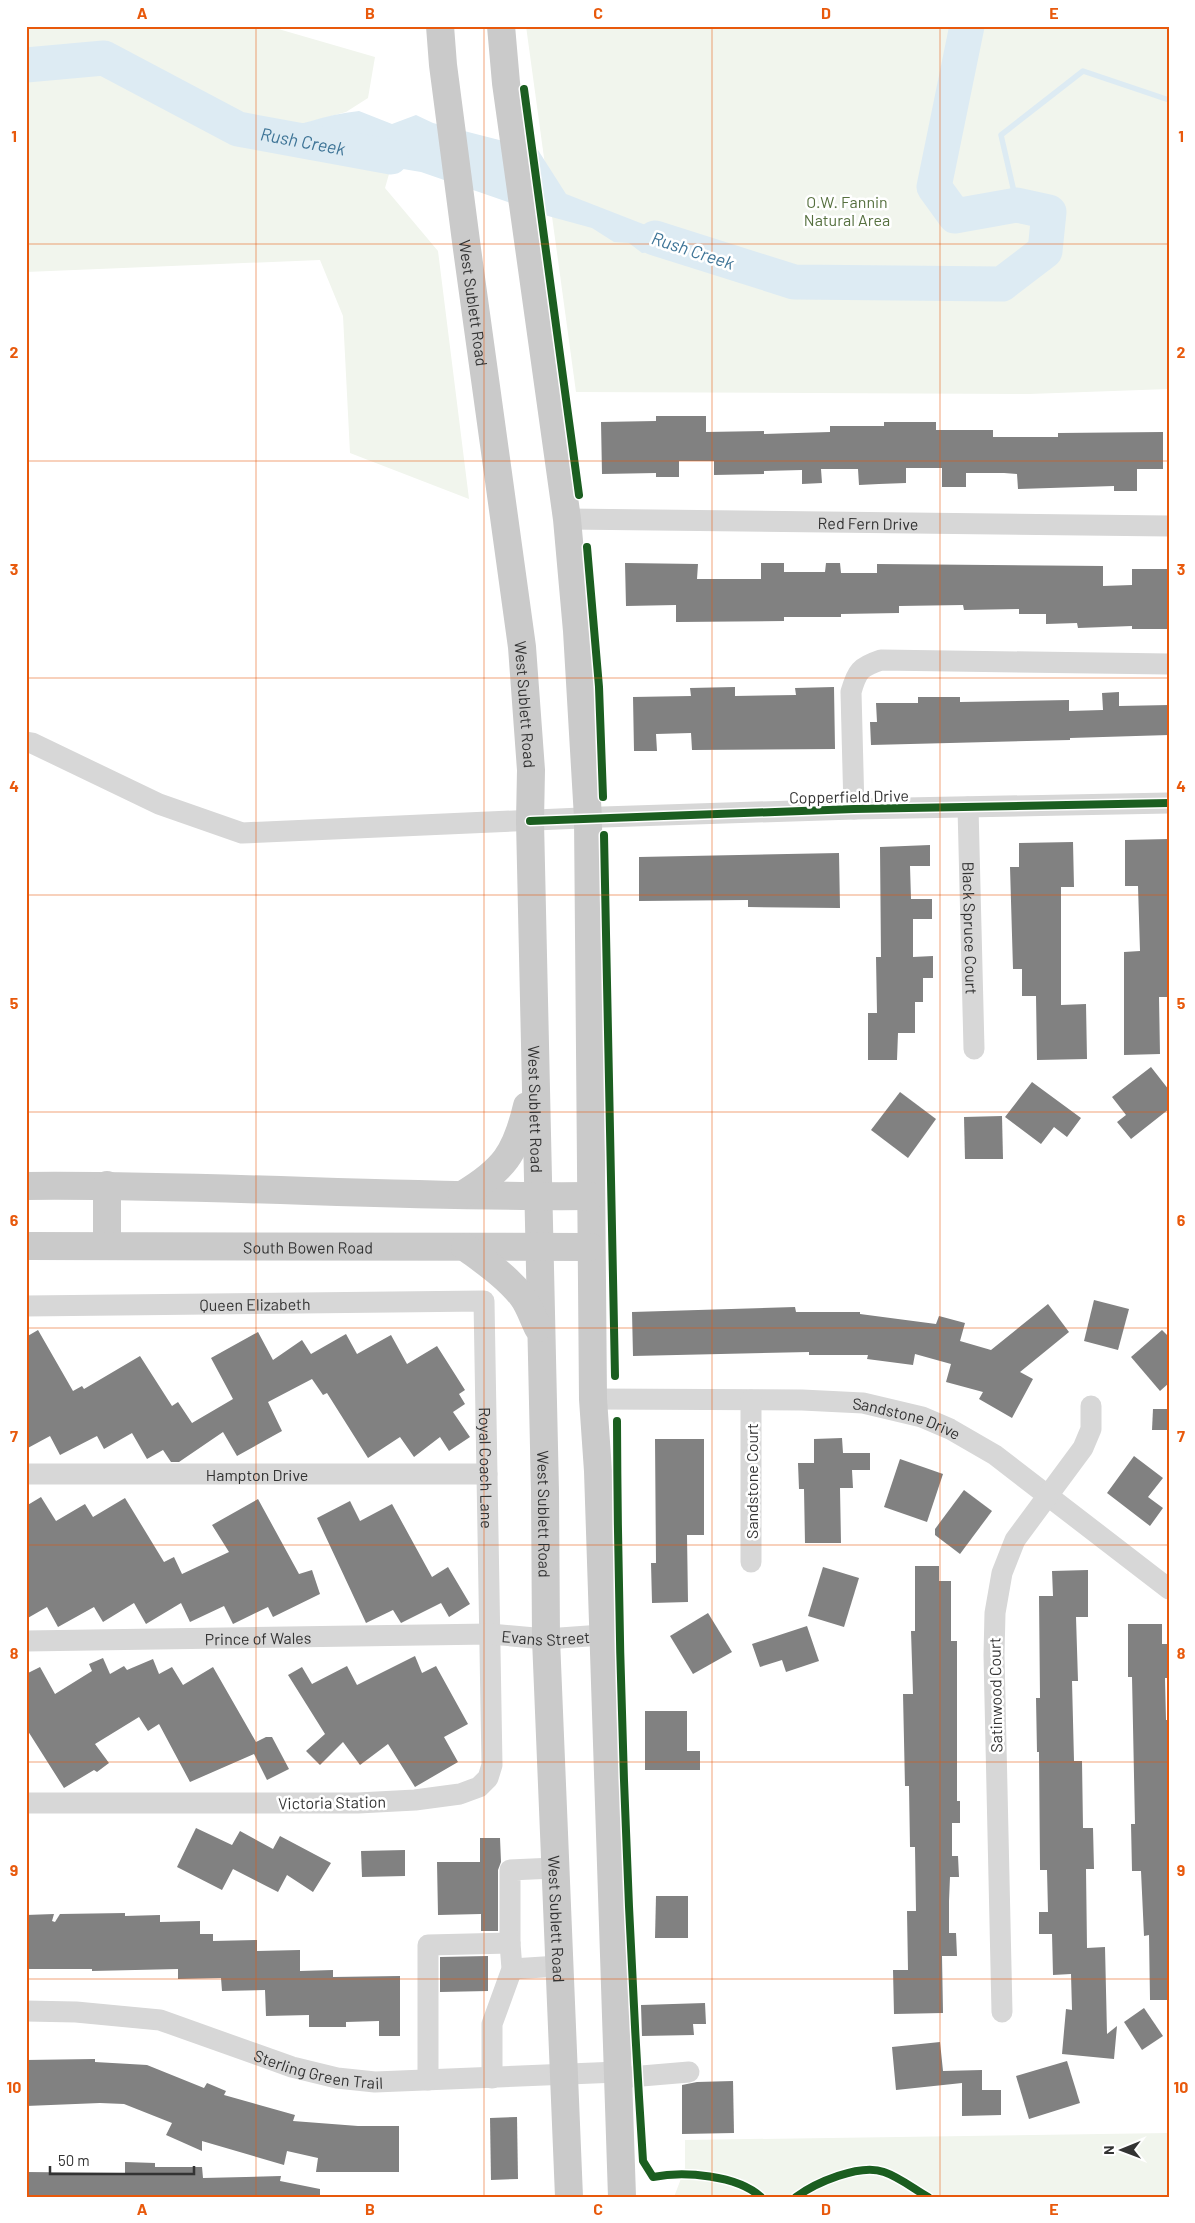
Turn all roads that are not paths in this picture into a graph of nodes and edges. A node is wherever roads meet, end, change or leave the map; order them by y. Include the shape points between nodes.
1 (440, 26) edge
2 (501, 26) edge
3 (566, 519) junction
4 (1169, 526) edge
5 (1169, 664) edge
6 (26, 742) edge
7 (1169, 803) edge
8 (968, 807) junction
9 (854, 809) junction
10 (588, 818) junction
11 (530, 821) junction
12 (974, 1049) dead end
13 (535, 1072) junction
14 (107, 1185) junction
15 (26, 1186) edge
16 (462, 1195) junction
17 (538, 1196) junction
18 (590, 1196) junction
19 (107, 1245) junction
20 (26, 1246) edge
21 (465, 1247) junction
22 (539, 1247) junction
23 (590, 1247) junction
24 (484, 1301) joint
25 (26, 1306) edge
26 (540, 1333) junction
27 (593, 1399) junction
28 (751, 1400) junction
29 (1091, 1406) dead end
30 (26, 1474) edge
31 (487, 1474) junction
32 (1047, 1494) junction
33 (751, 1562) dead end
34 (1169, 1589) edge
35 (490, 1634) junction
36 (602, 1635) junction
37 (546, 1639) junction
38 (26, 1641) edge
39 (26, 1803) edge
40 (554, 1868) junction
41 (510, 1943) junction
42 (559, 1966) junction
43 (512, 1969) junction
44 (26, 2011) edge
45 (1002, 2012) dead end
46 (689, 2072) dead end
47 (565, 2074) junction
48 (618, 2075) junction
49 (492, 2078) junction
50 (428, 2080) junction
51 (570, 2197) edge
52 (622, 2197) edge

1 - 11 main road, West Sublett Road via 467,250 522,647 531,770
2 - 3 main road
3 - 4 street, Red Fern Drive
3 - 10 main road via 577,631
5 - 9 street via 881,660 868,664 856,675 851,692
6 - 11 street, Copperfield Drive via 159,804 242,833
7 - 8 street, Copperfield Drive
8 - 9 street, Copperfield Drive
8 - 12 street, Black Spruce Court
9 - 10 street, Copperfield Drive
10 - 11 street, Copperfield Drive
10 - 18 main road
11 - 13 main road, West Sublett Road
13 - 16 main road via 521,1133 505,1162 484,1182
13 - 17 main road, West Sublett Road
14 - 15 main road
14 - 16 main road
14 - 19 main road
16 - 17 main road
17 - 18 main road
17 - 22 main road, West Sublett Road
18 - 23 main road
19 - 20 main road, South Bowen Road
19 - 21 main road, South Bowen Road
21 - 22 main road, South Bowen Road
21 - 26 main road via 504,1276 523,1298
22 - 23 main road, South Bowen Road
22 - 26 main road, West Sublett Road
23 - 27 main road
24 - 25 street, Queen Elizabeth
24 - 31 street, Royal Coach Lane
26 - 37 main road, West Sublett Road
27 - 28 street, Sandstone Drive
27 - 36 main road
28 - 32 street, Sandstone Drive via 863,1403 922,1417 995,1455
28 - 33 street, Sandstone Court
29 - 32 street, Satinwood Court via 1091,1429 1082,1448
30 - 31 street, Hampton Drive
31 - 35 street, Royal Coach Lane
32 - 34 street, Sandstone Drive
32 - 45 street, Satinwood Court via 1015,1540 1002,1574 995,1613
35 - 37 street, Evans Street
35 - 38 street, Prince of Wales
35 - 39 street, Victoria Station via 492,1765 488,1778 479,1787 460,1794 358,1803
36 - 37 street, Evans Street
36 - 48 main road
37 - 40 main road, West Sublett Road
40 - 41 street via 510,1870
40 - 42 main road, West Sublett Road
41 - 43 street
41 - 50 street via 428,1945
42 - 43 street
42 - 47 main road, West Sublett Road
43 - 49 street via 492,2024
44 - 50 street, Sterling Green Trail via 160,2020 292,2067 337,2078 375,2082
46 - 48 street, Sterling Green Trail
47 - 48 street, Sterling Green Trail
47 - 49 street, Sterling Green Trail
47 - 51 main road, West Sublett Road
48 - 52 main road
49 - 50 street, Sterling Green Trail

